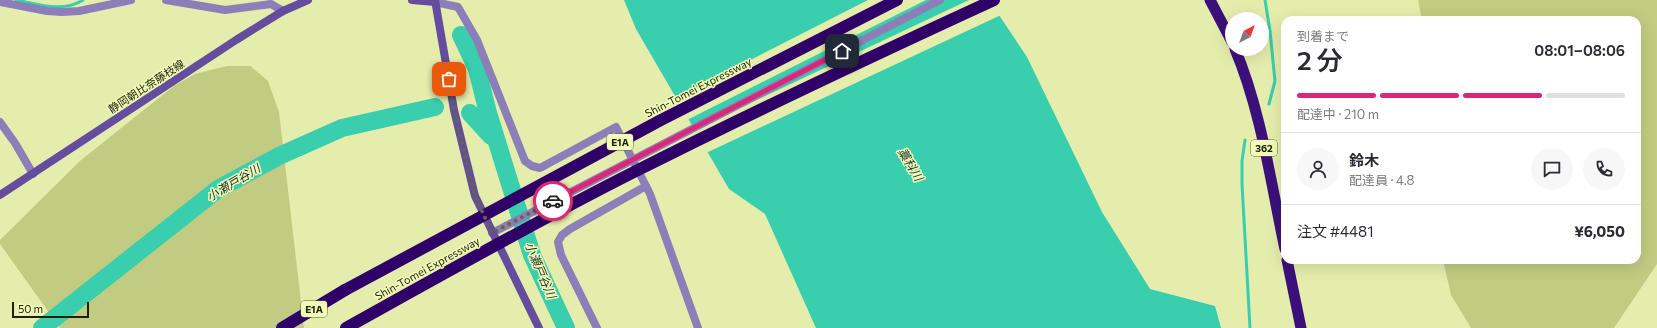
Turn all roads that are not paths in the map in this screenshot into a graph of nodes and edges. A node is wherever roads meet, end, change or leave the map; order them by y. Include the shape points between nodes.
1 (131, 0) edge
2 (166, 0) edge
3 (308, 0) edge
4 (412, 0) edge
5 (897, 0) edge
6 (940, 0) edge
7 (994, 0) edge
8 (1210, 0) edge
9 (435, 1) edge
10 (0, 2) edge
11 (283, 11) junction
12 (1225, 29) edge
13 (1238, 56) edge
14 (0, 122) edge
15 (632, 160) junction
16 (33, 174) junction
17 (646, 186) junction
18 (0, 195) edge
19 (1281, 229) edge
20 (492, 233) junction
21 (1288, 264) edge
22 (282, 328) edge
23 (346, 328) edge
24 (539, 328) edge
25 (597, 328) edge
26 (698, 328) edge
27 (1301, 328) edge

1 - 10 street via 62,12
2 - 11 street via 225,10 271,4
3 - 11 main road, 静岡朝比奈藤枝線
4 - 9 main road
5 - 22 highway, Shin-Tomei Expressway / E1A, bridge via 661,120 346,290
6 - 15 street
7 - 23 highway, Shin-Tomei Expressway, bridge via 804,88 631,174
8 - 12 highway
9 - 15 street via 458,7 477,40 525,161 540,168 616,127
9 - 20 main road via 454,110 475,196
11 - 16 main road, 静岡朝比奈藤枝線
13 - 19 highway, 362 via 1262,136
14 - 16 street
15 - 17 street
15 - 20 street
16 - 18 main road, 静岡朝比奈藤枝線
17 - 25 street via 570,229 558,242 561,255
17 - 26 street
20 - 24 main road
21 - 27 highway

